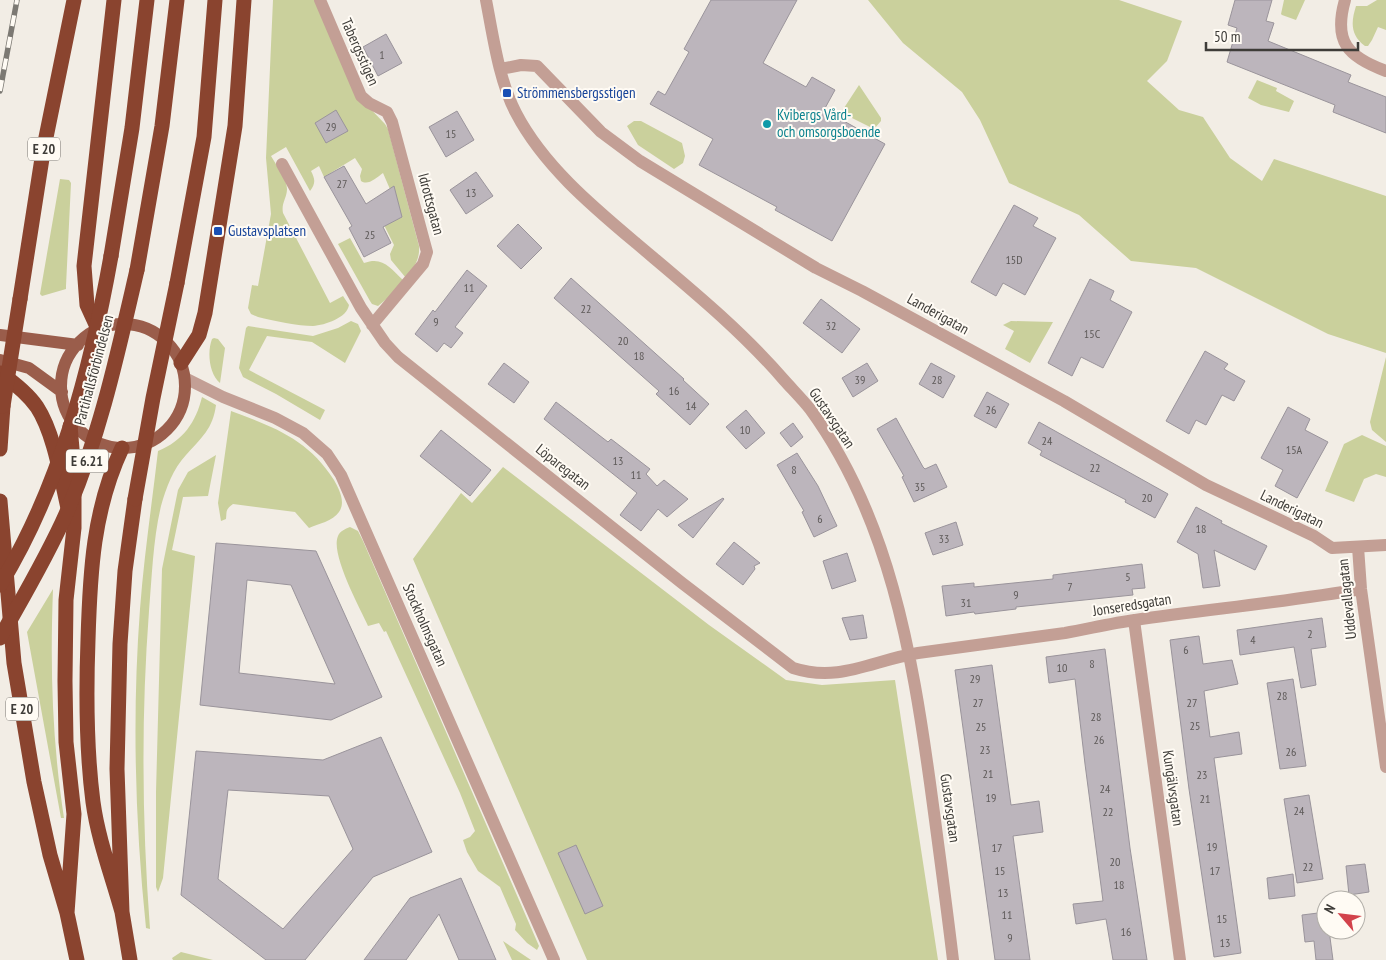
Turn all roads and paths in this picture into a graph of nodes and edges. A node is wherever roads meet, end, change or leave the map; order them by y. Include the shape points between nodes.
1 (74, 0) edge
2 (114, 0) edge
3 (147, 0) edge
4 (177, 0) edge
5 (215, 0) edge
6 (244, 0) edge
7 (320, 0) edge
8 (486, 0) edge
9 (1345, 0) edge
10 (501, 69) junction
11 (1386, 71) edge
12 (380, 109) joint
13 (282, 164) dead end
14 (372, 325) junction
15 (98, 329) junction
16 (0, 335) edge
17 (78, 344) junction
18 (0, 360) edge
19 (181, 363) junction
20 (0, 373) edge
21 (185, 378) junction
22 (62, 392) junction
23 (69, 416) junction
24 (122, 448) junction
25 (0, 449) edge
26 (0, 501) edge
27 (74, 528) junction
28 (1386, 545) edge
29 (1358, 547) junction
30 (0, 585) edge
31 (1360, 589) junction
32 (1134, 620) junction
33 (0, 638) edge
34 (908, 655) junction
35 (1386, 767) edge
36 (122, 912) junction
37 (67, 913) junction
38 (77, 960) edge
39 (130, 960) edge
40 (554, 960) edge
41 (953, 960) edge
42 (1180, 960) edge

1 - 25 highway, E 20, bridge via 43,152 3,406
2 - 15 highway via 84,266 88,305
3 - 30 highway, Partihallsförbindelsen / E 6.21, bridge via 132,128 104,297 90,354 64,447 17,558
4 - 33 highway, Partihallsförbindelsen / E 6.21, bridge via 162,126 138,270 117,361 90,452 66,514
5 - 36 highway, bridge via 204,137 153,398 124,571 117,769
6 - 19 highway via 235,126 205,313 199,335
7 - 12 street, Tabergsstigen via 362,96
8 - 10 street, Gustavsgatan
9 - 11 street via 1341,30 1345,45 1354,56
10 - 29 street, Landerigatan via 537,66 601,132 640,161 816,268 1064,401 1206,485 1314,536 1332,548
10 - 34 street, Gustavsgatan via 515,112 544,155 587,200 753,346 809,409 848,470 864,504 902,622
12 - 14 street, Idrottsgatan via 387,112 392,122 427,252 423,264
13 - 14 street, Löparegatan
14 - 34 street, Löparegatan via 398,357 793,668 827,674
15 - 17 main road
15 - 19 main road via 127,324 145,328 163,338
16 - 17 main road
17 - 22 main road via 65,366
18 - 22 main road via 29,368
19 - 21 main road
20 - 27 highway via 37,407 45,424
21 - 24 main road via 184,402 173,424 161,436 145,444
21 - 40 street, Stockholmsgatan via 303,433 327,454 341,475
22 - 23 main road
23 - 24 main road via 83,433 95,441
23 - 27 highway
24 - 36 highway via 106,487 95,539 89,601 86,720 93,803
26 - 37 highway, E 20 via 14,663 34,782
27 - 37 highway via 65,634 66,742 74,814
28 - 29 street, Landerigatan
29 - 31 street, Uddevallagatan
31 - 32 street, Jonseredsgatan
31 - 35 street, Uddevallagatan
32 - 34 street, Jonseredsgatan
32 - 42 street, Kungälvsgatan
34 - 41 street, Gustavsgatan via 923,734
36 - 39 highway
37 - 38 highway, E 20

